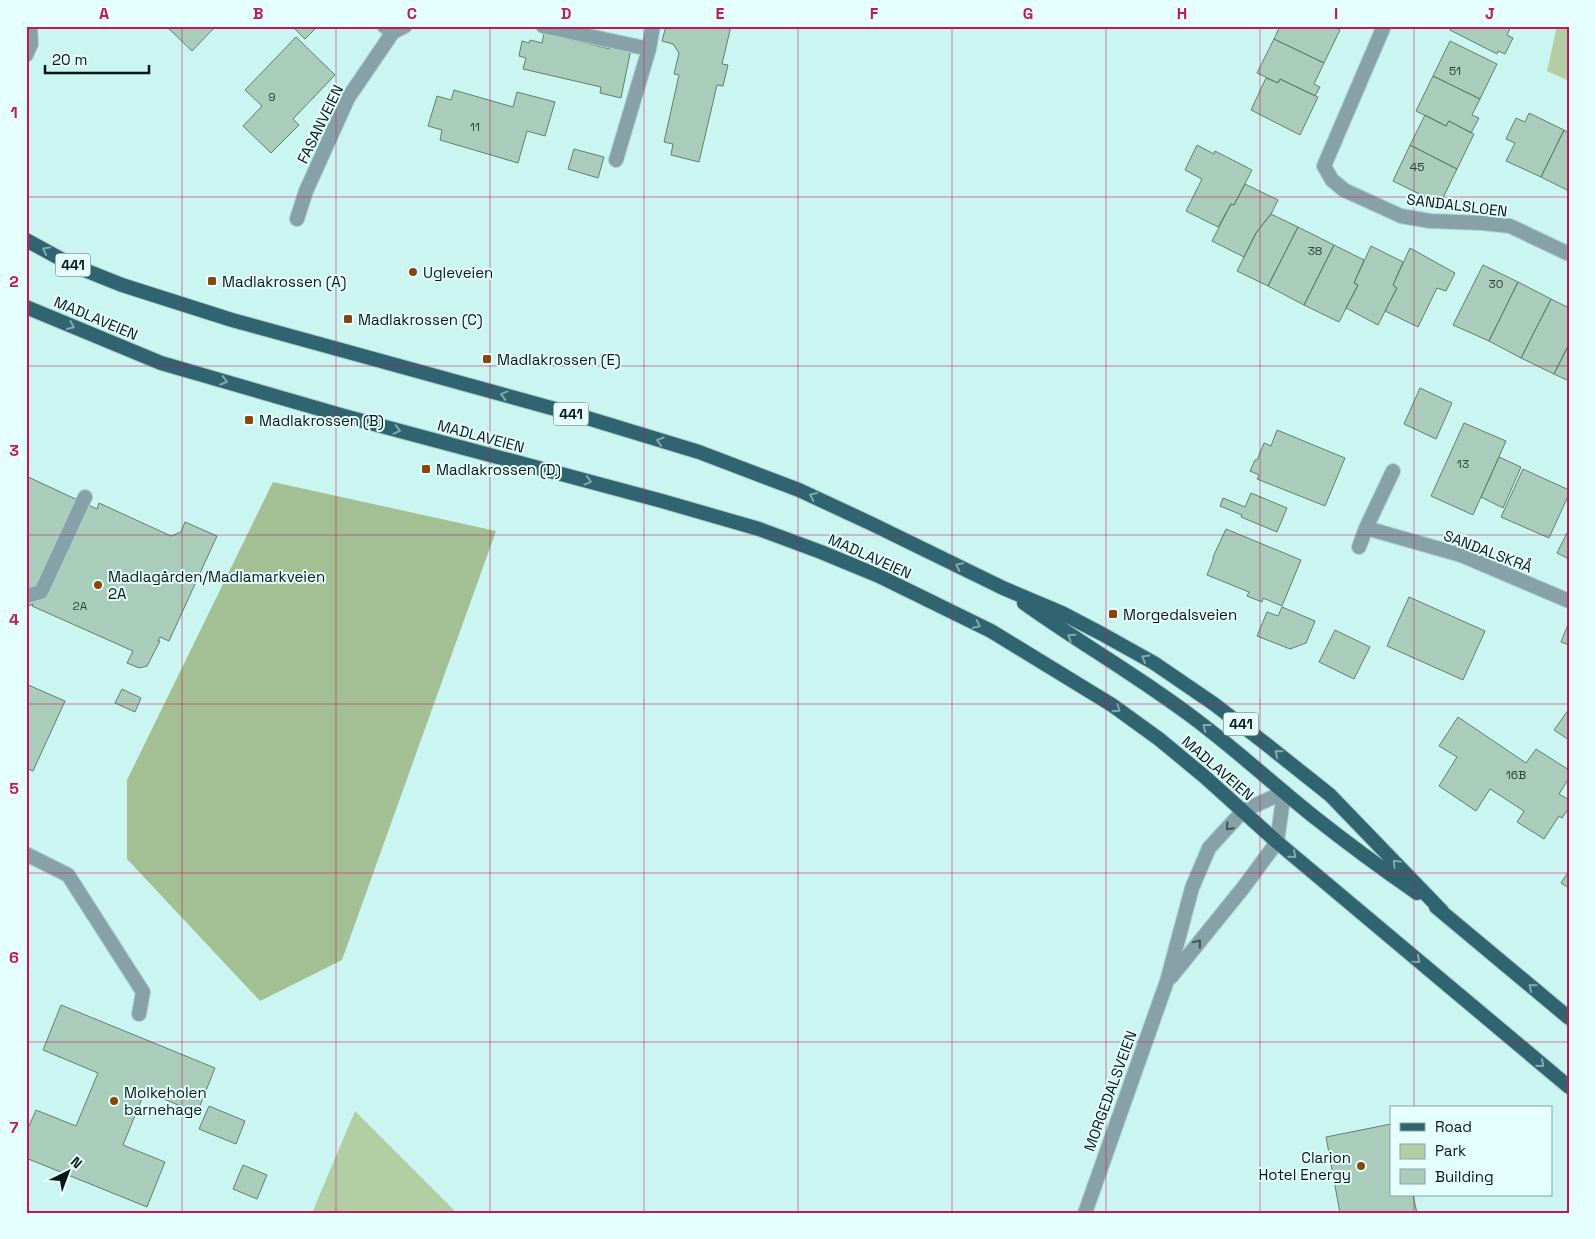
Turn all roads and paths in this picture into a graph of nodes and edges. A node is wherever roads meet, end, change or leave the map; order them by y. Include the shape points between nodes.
1 (28, 26) edge
2 (543, 26) edge
3 (653, 26) edge
4 (1384, 26) edge
5 (394, 28) edge
6 (648, 49) junction
7 (26, 55) edge
8 (616, 160) dead end
9 (297, 219) dead end
10 (26, 240) edge
11 (1569, 254) edge
12 (26, 307) edge
13 (1393, 471) dead end
14 (85, 497) dead end
15 (1366, 528) junction
16 (1359, 547) dead end
17 (1003, 588) junction
18 (26, 596) edge
19 (1569, 601) edge
20 (1284, 792) junction
21 (1243, 811) junction
22 (1277, 842) junction
23 (26, 854) edge
24 (1442, 911) junction
25 (1167, 981) junction
26 (139, 1014) dead end
27 (1569, 1018) edge
28 (1569, 1087) edge
29 (1085, 1213) edge

1 - 7 street via 31,44
2 - 6 street
3 - 6 street
4 - 11 street, SANDALSLOEN via 1324,166 1332,180 1344,190 1400,216 1510,226
5 - 9 street, FASANVEIEN via 348,98 306,191
6 - 8 street
17 -> 10 main road, MADLAVEIEN / 441 via 799,490 699,452 223,317 122,285 72,265
12 -> 21 main road, MADLAVEIEN via 161,363 759,529 878,576 990,631 1112,705 1159,739
13 - 15 street
14 - 18 street via 41,592
15 - 16 street
15 - 19 street, SANDALSKRÅ via 1461,555
20 -> 17 main road, MADLAVEIEN / 441 via 1178,706 1065,633
24 -> 17 main road, MADLAVEIEN / 441 via 1330,795 1214,704 1154,663 1102,634
20 - 21 street, MORGEDALSVEIEN
20 - 22 street, MORGEDALSVEIEN
20 - 24 main road, MADLAVEIEN / 441 via 1366,857
21 - 22 main road, MADLAVEIEN
21 -> 25 street, MORGEDALSVEIEN via 1209,848 1192,888
25 -> 22 street, MORGEDALSVEIEN
22 -> 28 main road, MADLAVEIEN
23 - 26 street via 68,875 143,992
27 -> 24 main road, MADLAVEIEN / 441
25 - 29 street, MORGEDALSVEIEN

